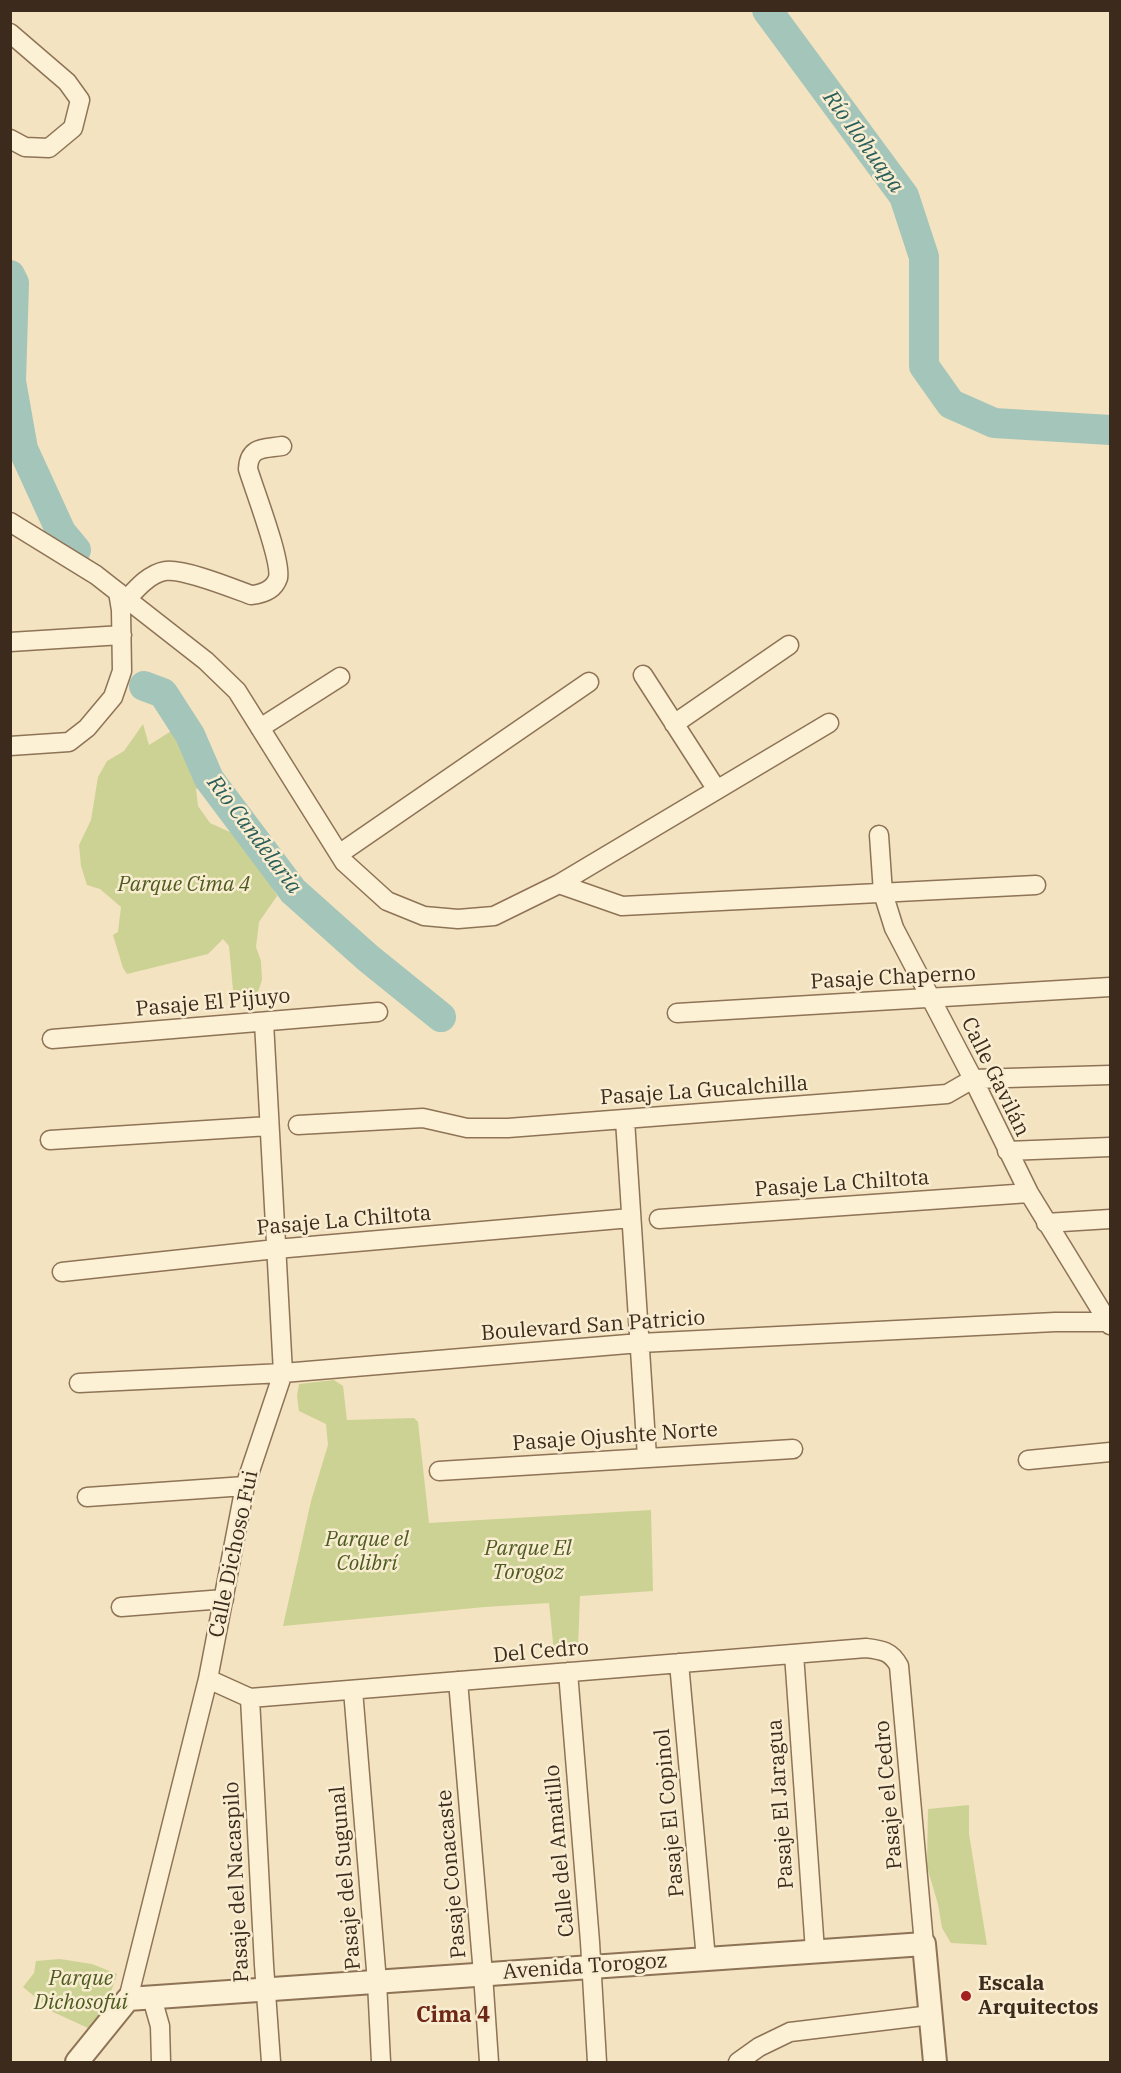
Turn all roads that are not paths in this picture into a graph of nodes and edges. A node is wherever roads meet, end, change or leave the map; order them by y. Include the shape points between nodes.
1 (10, 33) edge
2 (10, 139) edge
3 (282, 446) dead end
4 (10, 522) edge
5 (123, 596) junction
6 (122, 635) junction
7 (10, 642) edge
8 (789, 645) dead end
9 (643, 675) dead end
10 (340, 677) dead end
11 (589, 682) dead end
12 (829, 723) dead end
13 (674, 724) junction
14 (260, 728) junction
15 (10, 746) edge
16 (717, 790) junction
17 (879, 835) dead end
18 (339, 854) junction
19 (559, 884) junction
20 (1036, 885) dead end
21 (883, 892) junction
22 (1110, 987) edge
23 (930, 998) junction
24 (378, 1012) dead end
25 (677, 1013) dead end
26 (264, 1022) junction
27 (52, 1039) dead end
28 (1110, 1075) edge
29 (973, 1079) junction
30 (624, 1120) junction
31 (298, 1125) dead end
32 (269, 1126) junction
33 (50, 1140) dead end
34 (1110, 1147) edge
35 (1007, 1151) junction
36 (1029, 1193) junction
37 (631, 1218) junction
38 (658, 1219) dead end
39 (1110, 1219) edge
40 (1046, 1223) junction
41 (276, 1249) junction
42 (62, 1272) dead end
43 (1110, 1323) edge
44 (640, 1343) junction
45 (283, 1373) junction
46 (79, 1383) dead end
47 (793, 1449) dead end
48 (1110, 1452) edge
49 (648, 1457) junction
50 (1028, 1460) dead end
51 (439, 1471) dead end
52 (245, 1486) junction
53 (87, 1497) dead end
54 (224, 1599) junction
55 (120, 1607) dead end
56 (882, 1650) joint
57 (794, 1654) junction
58 (679, 1663) junction
59 (567, 1672) junction
60 (208, 1678) junction
61 (458, 1681) junction
62 (354, 1690) junction
63 (250, 1698) junction
64 (924, 1944) junction
65 (815, 1951) junction
66 (706, 1959) junction
67 (591, 1967) junction
68 (483, 1974) junction
69 (377, 1982) junction
70 (266, 1990) junction
71 (152, 1998) junction
72 (128, 1999) junction
73 (931, 2015) junction
74 (77, 2062) edge
75 (161, 2062) edge
76 (271, 2062) edge
77 (381, 2062) edge
78 (489, 2062) edge
79 (597, 2062) edge
80 (738, 2062) edge
81 (935, 2062) edge

1 - 2 street via 67,82 80,100 73,128 49,148 25,147
3 - 5 street via 259,449 248,459 276,559 278,578 270,589 251,595 182,572 165,571
4 - 5 street
5 - 6 street
5 - 14 street via 206,661 237,691
6 - 7 street
6 - 15 street via 122,671 113,697 87,728 69,742
8 - 13 street
9 - 13 street
10 - 14 street
11 - 18 street
12 - 16 street
13 - 16 street
14 - 18 street
16 - 19 street
17 - 21 street, Calle Gavilán
18 - 19 street via 387,901 423,916 494,916
19 - 21 street via 622,906
20 - 21 street
21 - 23 street, Calle Gavilán via 894,928
22 - 23 street, Pasaje Chaperno
23 - 25 street, Pasaje Chaperno
23 - 29 street, Calle Gavilán
24 - 26 street, Pasaje El Pijuyo
26 - 27 street, Pasaje El Pijuyo
26 - 32 street, Calle Dichoso Fui
28 - 29 street, Pasaje La Gucalchilla
29 - 30 street, Pasaje La Gucalchilla via 947,1094
29 - 35 street, Calle Gavilán
30 - 31 street, Pasaje La Gucalchilla via 508,1128 466,1128 423,1118
30 - 37 street
32 - 33 street
32 - 41 street, Calle Dichoso Fui
34 - 35 street
35 - 36 street, Calle Gavilán
36 - 38 street, Pasaje La Chiltota
36 - 40 street, Calle Gavilán
37 - 41 street, Pasaje La Chiltota
37 - 44 street
39 - 40 street
40 - 43 street, Calle Gavilán
41 - 42 street, Pasaje La Chiltota
41 - 45 street, Calle Dichoso Fui
43 - 44 street, Boulevard San Patricio via 1055,1322
44 - 45 street, Boulevard San Patricio
44 - 49 street
45 - 46 street, Boulevard San Patricio
45 - 52 street, Calle Dichoso Fui
47 - 49 street, Pasaje Ojushte Norte
48 - 50 street
49 - 51 street, Pasaje Ojushte Norte
52 - 53 street
52 - 54 street, Calle Dichoso Fui
54 - 55 street
54 - 60 street, Calle Dichoso Fui
56 - 57 street, Del Cedro
56 - 64 street, Pasaje el Cedro via 893,1655 899,1666
57 - 58 street, Del Cedro
57 - 65 street, Pasaje El Jaragua
58 - 59 street, Del Cedro
58 - 66 street, Pasaje El Copinol
59 - 61 street, Del Cedro
59 - 67 street, Calle del Amatillo
60 - 63 street, Del Cedro
60 - 72 street, Calle Dichoso Fui
61 - 62 street, Del Cedro
61 - 68 street, Pasaje Conacaste
62 - 63 street, Del Cedro
62 - 69 street, Pasaje del Sugunal
63 - 70 street, Pasaje del Nacaspilo
64 - 65 street, Avenida Torogoz
64 - 73 street
65 - 66 street, Avenida Torogoz
66 - 67 street, Avenida Torogoz
67 - 68 street, Avenida Torogoz
67 - 79 street, Calle del Amatillo
68 - 69 street, Avenida Torogoz
68 - 78 street, Pasaje Conacaste
69 - 70 street, Avenida Torogoz
69 - 77 street, Pasaje del Sugunal
70 - 71 street, Avenida Torogoz
70 - 76 street, Pasaje del Nacaspilo
71 - 72 street, Avenida Torogoz
71 - 75 street via 160,2026
72 - 74 street, Calle Dichoso Fui
73 - 80 street via 790,2032
73 - 81 street

